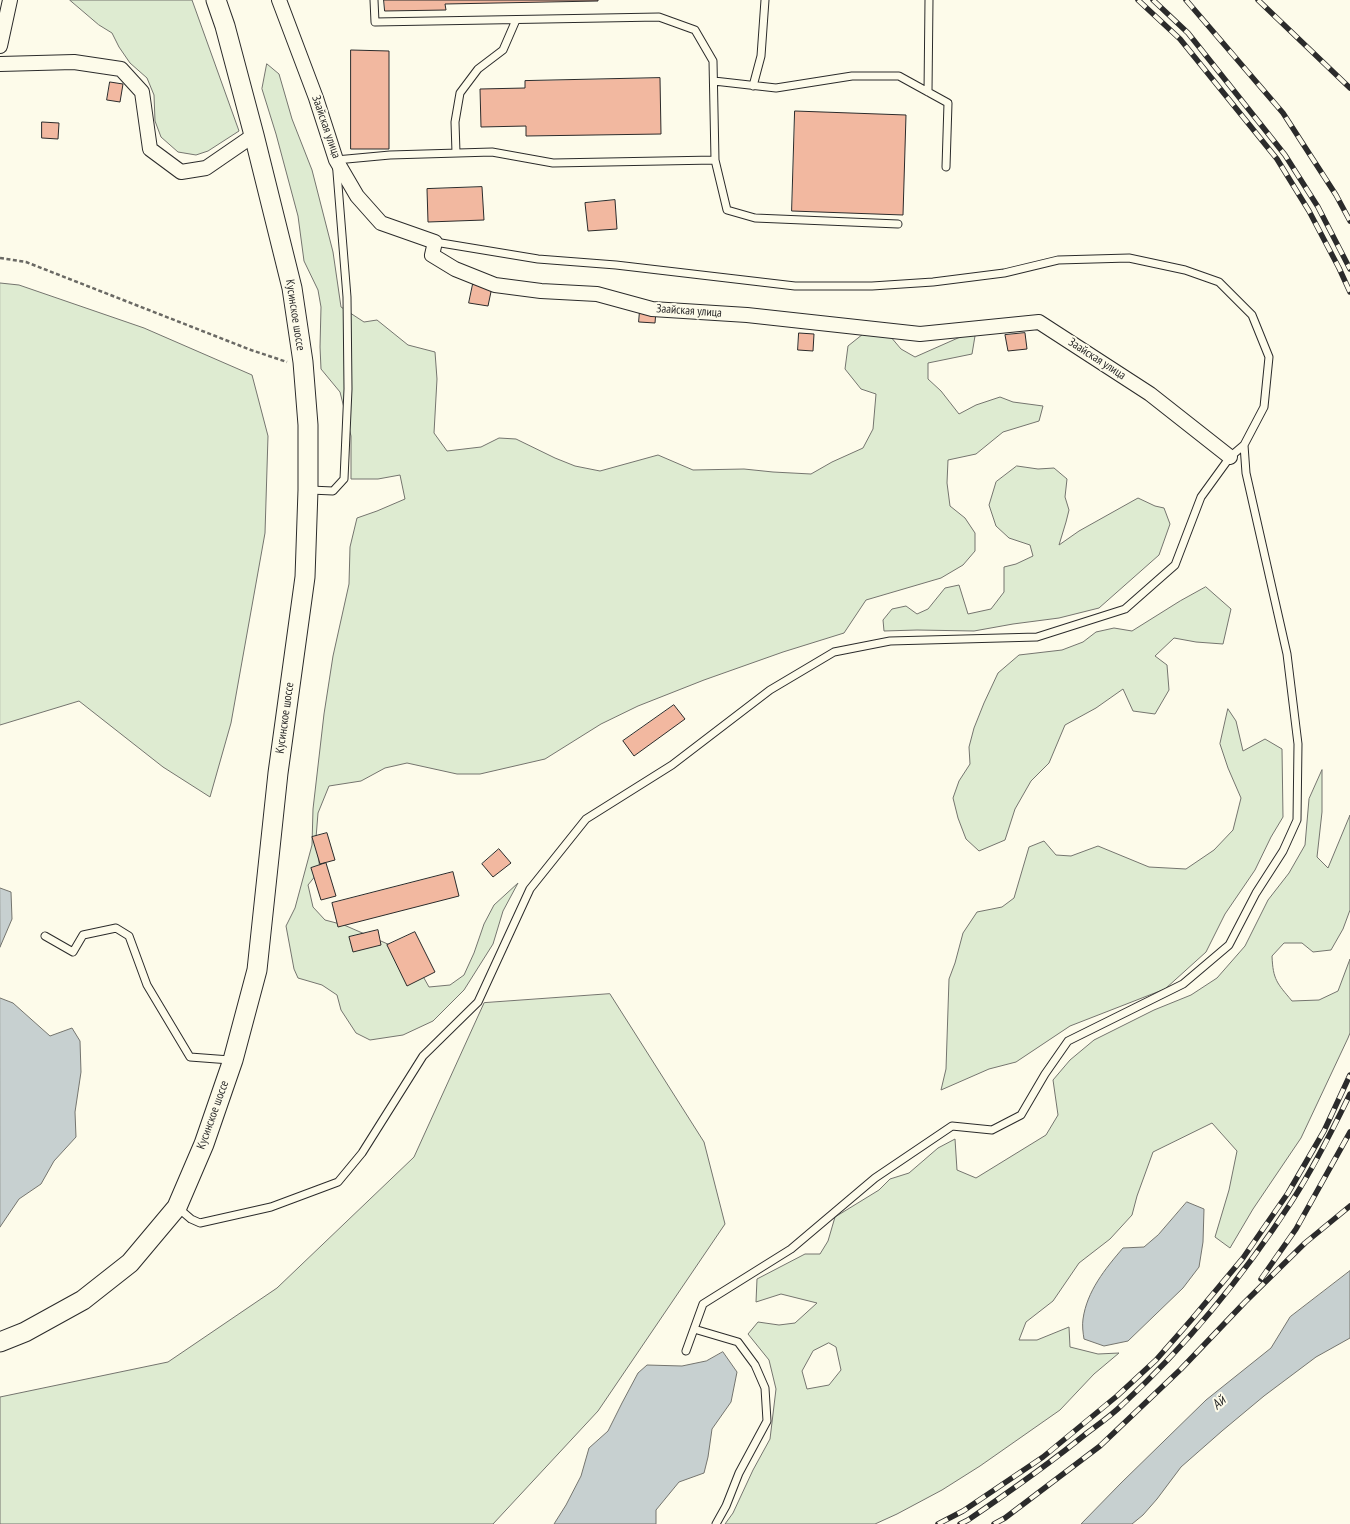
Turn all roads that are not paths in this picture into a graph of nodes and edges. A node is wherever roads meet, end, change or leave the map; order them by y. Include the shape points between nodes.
1 (10, 0) edge
2 (216, 0) edge
3 (279, 0) edge
4 (374, 0) edge
5 (765, 0) edge
6 (929, 0) edge
7 (516, 20) junction
8 (0, 46) edge
9 (0, 64) edge
10 (714, 81) junction
11 (753, 86) junction
12 (928, 92) junction
13 (254, 135) junction
14 (456, 153) junction
15 (336, 160) junction
16 (715, 160) junction
17 (946, 167) dead end
18 (898, 224) dead end
19 (435, 242) junction
20 (1244, 445) junction
21 (1230, 457) junction
22 (308, 490) junction
23 (45, 936) dead end
24 (233, 1060) junction
25 (177, 1207) junction
26 (694, 1330) junction
27 (0, 1342) edge
28 (686, 1351) dead end
29 (716, 1524) edge

1 - 8 street
2 - 13 main road, Кусинское шоссе
3 - 15 street, Заайская улица
4 - 7 lane via 375,22
5 - 11 lane via 761,56
6 - 12 lane
7 - 10 lane via 659,17 695,30 713,61
7 - 14 lane via 503,50 478,69 460,92 454,122
9 - 13 street via 74,62 121,69 142,92 150,149 181,172 206,168
10 - 11 lane
10 - 16 lane
11 - 12 lane via 776,88 852,76 900,76
12 - 17 lane via 948,103
13 - 22 main road, Кусинское шоссе via 292,288 308,425
14 - 15 lane
14 - 16 lane via 492,152 553,163
15 - 19 street, Заайская улица via 357,196 381,223
15 - 22 lane via 347,297 348,389 344,479 333,491
16 - 18 lane via 727,210 755,218
19 - 20 lane via 538,259 795,286 933,282 1004,273 1058,260 1129,258 1185,270 1218,282 1252,315 1269,357 1264,407
19 - 21 street, Заайская улица via 432,255 455,269 495,285 597,294 652,309 746,315 920,334 1039,322 1150,394
20 - 21 lane
20 - 26 lane via 1246,473 1287,654 1298,744 1297,820 1283,851 1229,945 1183,984 1068,1041 1021,1115 992,1130 952,1126 875,1178 791,1249 704,1304
21 - 25 lane via 1202,497 1175,564 1126,609 1037,637 890,641 834,652 770,690 672,765 586,819 530,889 478,1002 423,1056 362,1153 338,1182 271,1207 200,1223
22 - 24 main road, Кусинское шоссе via 305,577 278,773 257,970
23 - 24 lane via 72,952 84,935 116,928 129,936 147,985 190,1058
24 - 25 main road, Кусинское шоссе via 204,1144
25 - 27 main road, Кусинское шоссе via 130,1263 91,1294 25,1332
26 - 28 lane
26 - 29 lane via 738,1342 755,1365 765,1388 767,1421

